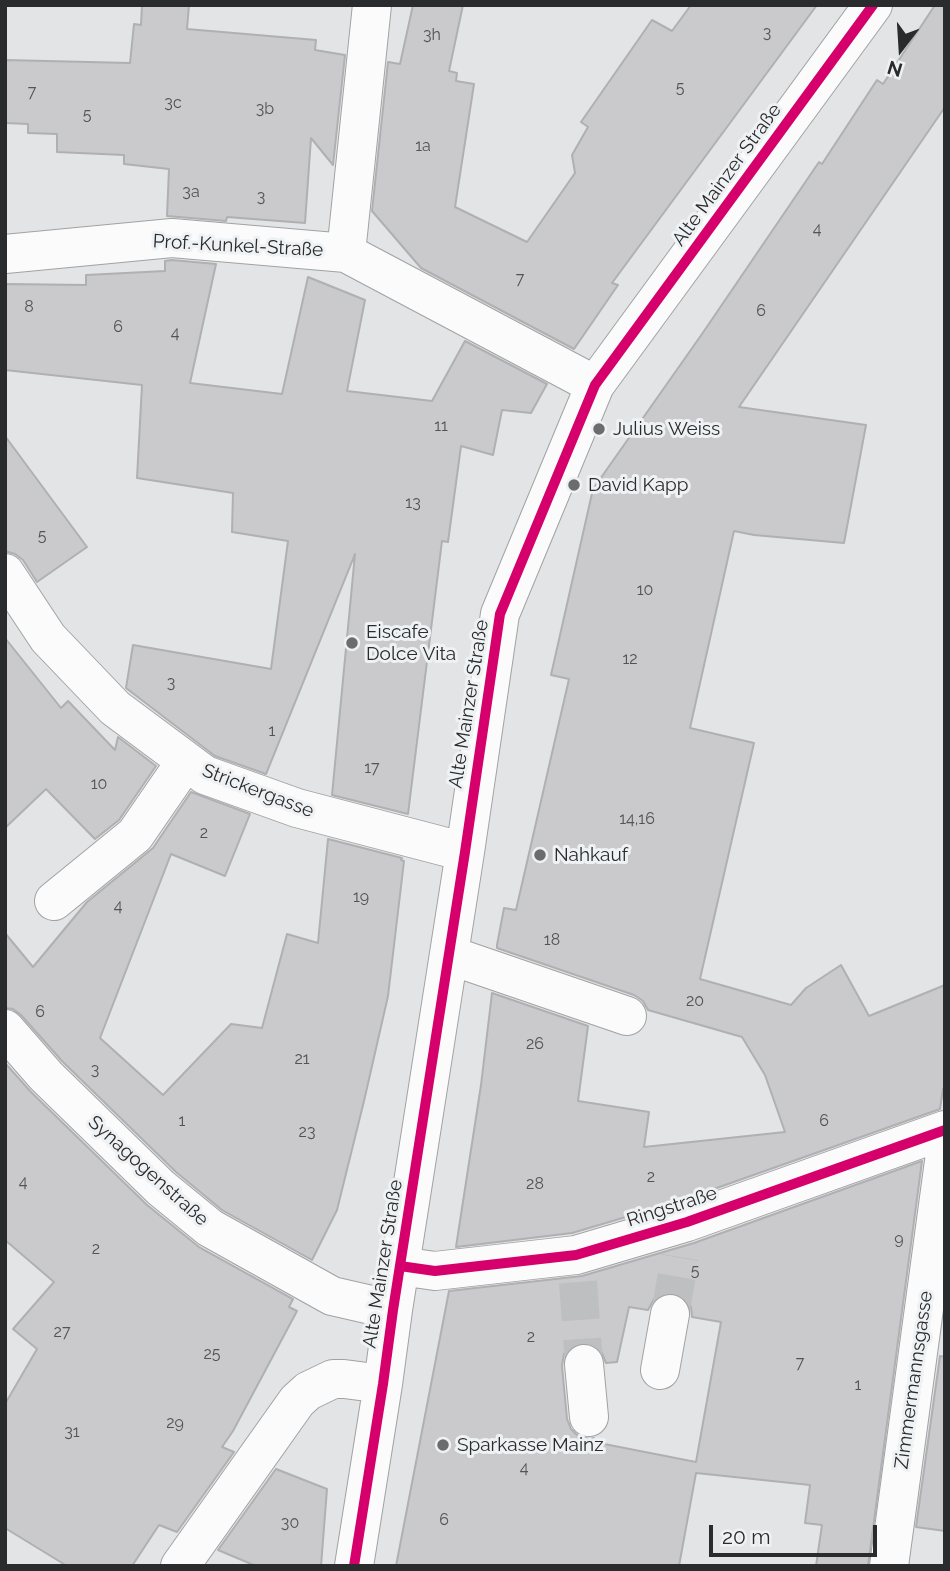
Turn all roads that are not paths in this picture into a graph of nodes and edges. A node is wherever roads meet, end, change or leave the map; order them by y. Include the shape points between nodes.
1 (372, 5) edge
2 (873, 5) edge
3 (346, 253) junction
4 (5, 254) edge
5 (595, 385) junction
6 (5, 573) edge
7 (186, 761) junction
8 (465, 852) junction
9 (54, 901) dead end
10 (449, 955) junction
11 (627, 1016) dead end
12 (5, 1029) edge
13 (945, 1130) edge
14 (945, 1154) edge
15 (400, 1266) junction
16 (393, 1310) junction
17 (670, 1314) tunnel mouth
18 (584, 1364) tunnel mouth
19 (660, 1370) dead end
20 (383, 1384) junction
21 (589, 1417) dead end
22 (180, 1566) edge
23 (354, 1566) edge
24 (889, 1566) edge

1 - 3 street, Prof.-Kunkel-Straße
2 - 5 street, Alte Mainzer Straße
3 - 4 street, Prof.-Kunkel-Straße via 172,239
3 - 5 street, Prof.-Kunkel-Straße
5 - 8 street, Alte Mainzer Straße via 500,614
6 - 7 street, Strickergasse via 48,638 115,708
7 - 8 street, Strickergasse via 205,775 297,808
7 - 9 street via 135,835
8 - 10 street, Alte Mainzer Straße
10 - 11 street
10 - 15 street, Alte Mainzer Straße
12 - 16 street, Synagogenstraße via 46,1076 210,1228 332,1296
13 - 15 street, Ringstraße via 683,1240 577,1268 435,1271
14 - 24 street, Zimmermannsgasse
15 - 16 street, Alte Mainzer Straße
16 - 20 street, Alte Mainzer Straße
17 - 19 street
18 - 21 street
20 - 22 street via 333,1379 308,1391
20 - 23 street, Alte Mainzer Straße

